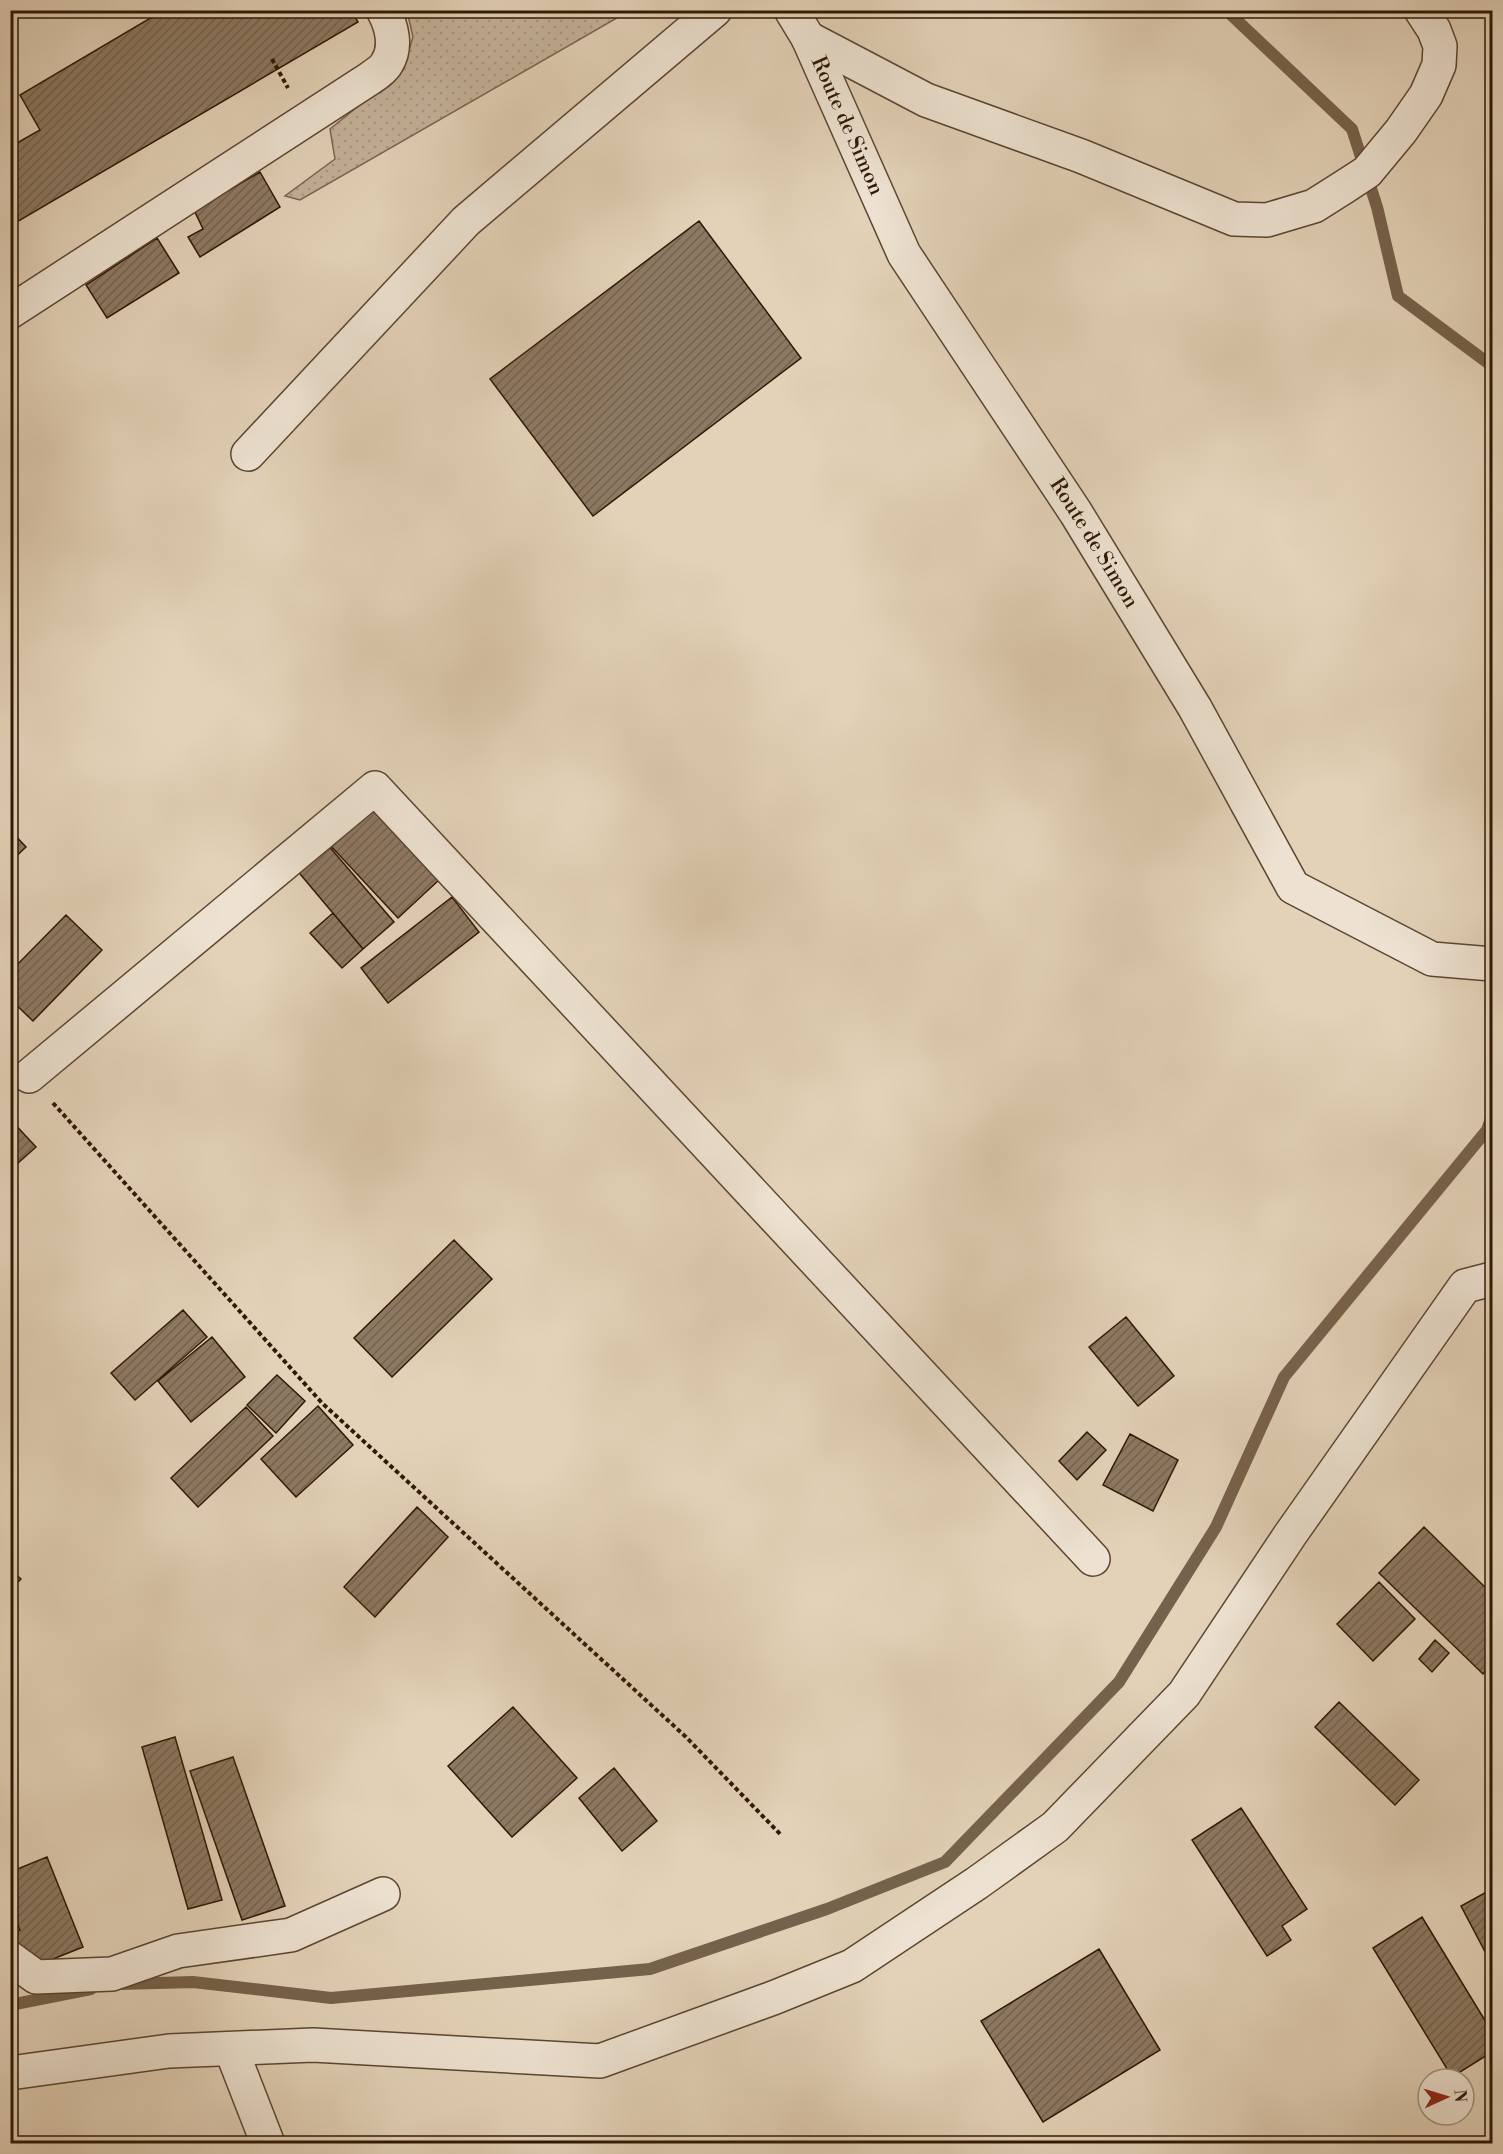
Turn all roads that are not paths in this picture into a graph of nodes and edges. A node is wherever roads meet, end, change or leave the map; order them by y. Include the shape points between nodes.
1 (383, 10) edge
2 (715, 10) edge
3 (791, 10) edge
4 (1421, 10) edge
5 (808, 38) junction
6 (10, 312) edge
7 (249, 454) dead end
8 (1492, 964) edge
9 (29, 1076) road end
10 (1492, 1279) edge
11 (1093, 1559) dead end
12 (383, 1894) dead end
13 (10, 1958) edge
14 (231, 2049) junction
15 (10, 2073) edge
16 (268, 2144) edge

1 - 6 street via 393,43 387,63 369,80
2 - 7 street via 466,221
3 - 5 street, Route de Simon
4 - 5 street via 1440,46 1439,65 1426,95 1401,131 1355,180 1314,206 1267,220 1234,219 1081,156 926,100
5 - 8 street, Route de Simon via 904,254 1076,513 1195,708 1293,887 1432,959
9 - 11 street via 375,788
10 - 14 street via 1465,1286 1184,1694 1055,1827 852,1966 600,2061 313,2045
12 - 13 street via 291,1935 178,1951 112,1974 36,1977
14 - 15 street via 169,2051
14 - 16 street

